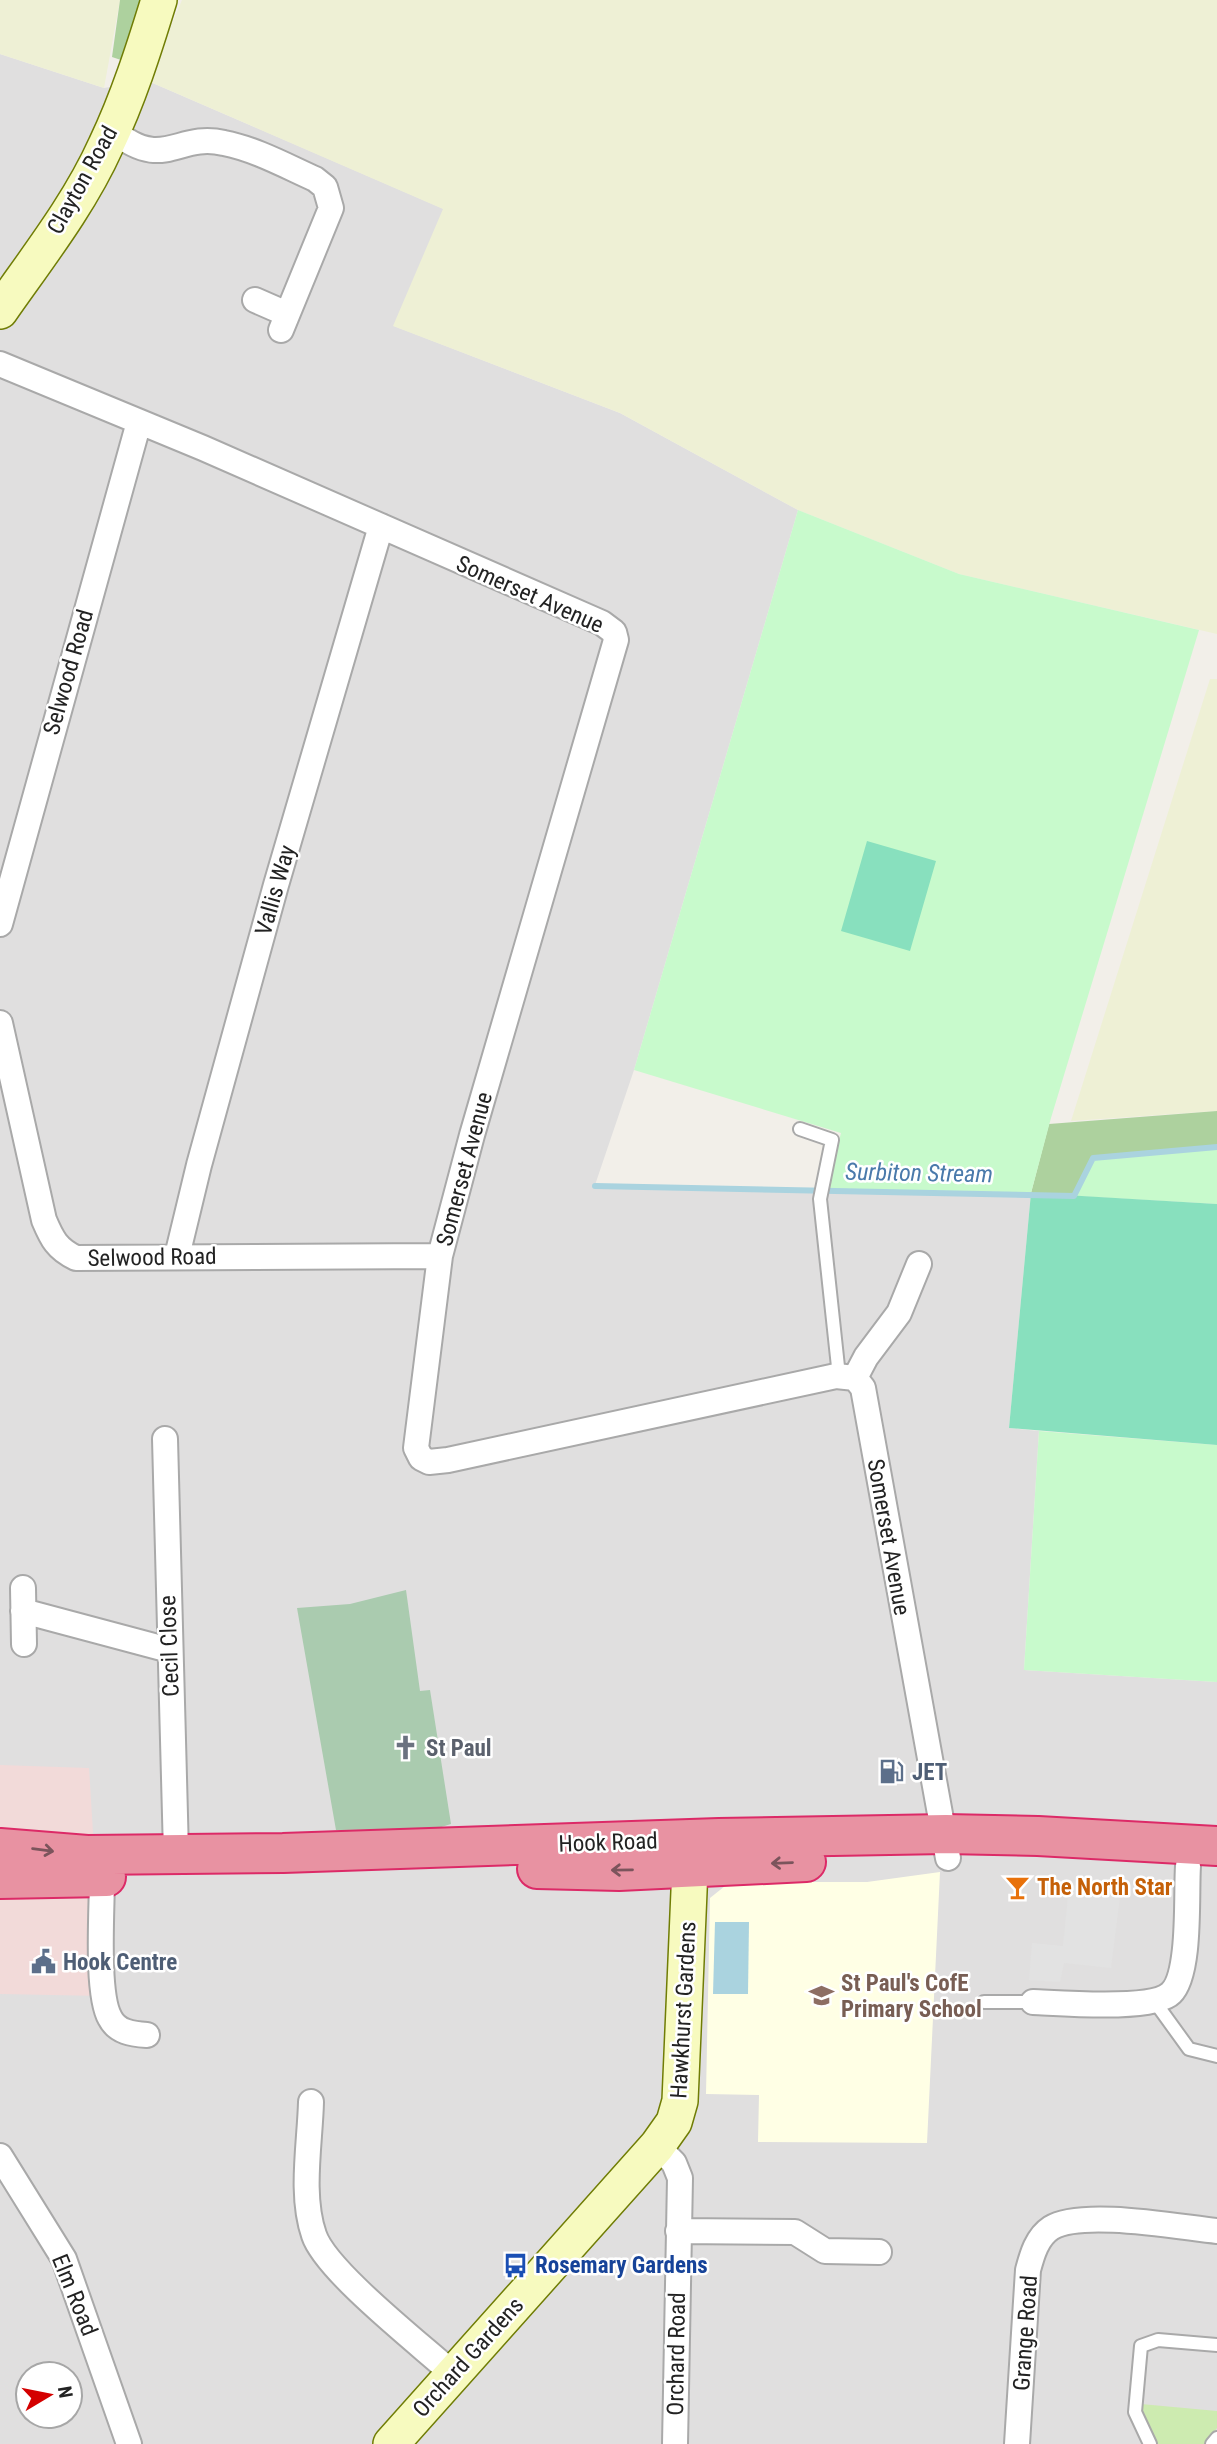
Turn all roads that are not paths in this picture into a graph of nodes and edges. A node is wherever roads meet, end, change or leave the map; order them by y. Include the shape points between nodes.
1 (159, 0) edge
2 (112, 130) junction
3 (256, 300) dead end
4 (0, 311) edge
5 (0, 364) edge
6 (139, 422) junction
7 (381, 526) junction
8 (0, 924) edge
9 (0, 1023) edge
10 (800, 1129) dead end
11 (177, 1256) junction
12 (440, 1256) junction
13 (919, 1264) dead end
14 (847, 1377) junction
15 (165, 1439) dead end
16 (24, 1644) dead end
17 (169, 1650) junction
18 (947, 1846) junction
19 (0, 1848) edge
20 (176, 1853) junction
21 (1207, 1860) edge
22 (690, 1868) junction
23 (102, 1878) junction
24 (0, 1879) edge
25 (984, 2002) dead end
26 (1033, 2002) joint
27 (1155, 2002) junction
28 (147, 2035) dead end
29 (1217, 2056) edge
30 (311, 2102) dead end
31 (657, 2146) junction
32 (0, 2157) edge
33 (678, 2231) junction
34 (1217, 2231) edge
35 (879, 2252) dead end
36 (1217, 2345) edge
37 (453, 2374) junction
38 (1217, 2438) edge
39 (129, 2444) edge
40 (391, 2444) edge
41 (675, 2444) edge
42 (1017, 2444) edge
43 (1150, 2444) edge
44 (1212, 2444) edge

1 - 2 street, Clayton Road
2 - 3 street via 143,150 207,141 225,143 325,187 331,208 284,322
2 - 4 street, Clayton Road via 73,205
5 - 6 street, Somerset Avenue
6 - 7 street, Somerset Avenue
6 - 8 street, Selwood Road
7 - 11 street, Vallis Way via 276,885
7 - 12 street, Somerset Avenue via 602,623 614,632 616,640
9 - 11 street, Selwood Road via 44,1220 54,1244 76,1258
10 - 14 lane via 832,1140 820,1199
11 - 12 street, Selwood Road
12 - 14 street, Somerset Avenue via 416,1448 429,1462
13 - 14 street via 899,1313
14 - 18 street, Somerset Avenue via 863,1388
15 - 17 street, Cecil Close
16 - 17 street via 23,1600 67,1620
17 - 20 street, Cecil Close
18 - 20 highway, Hook Road via 719,1838
18 - 21 highway, Hook Road via 1097,1860
18 -> 22 highway, Hook Road
19 -> 20 highway, Hook Road via 87,1855
21 - 27 street via 1183,1971 1172,1993
22 -> 23 highway, Hook Road via 481,1868
22 - 31 street, Hawkhurst Gardens via 680,2101 674,2122
23 - 24 highway, Hook Road
23 - 28 street via 103,1996 110,2019 127,2034
25 - 26 lane
26 - 27 street
27 - 29 lane via 1189,2049
30 - 37 street via 308,2198 314,2235 328,2261
31 - 33 street, Orchard Road via 674,2163 680,2178
31 - 37 street, Orchard Gardens
32 - 39 street, Elm Road via 64,2259
33 - 35 street via 795,2232 825,2251
33 - 41 street, Orchard Road
34 - 42 street, Grange Road via 1095,2219 1070,2220 1049,2229 1035,2247 1028,2270
36 - 43 lane via 1158,2340 1141,2346 1135,2412
37 - 40 street, Orchard Gardens
38 - 44 lane

